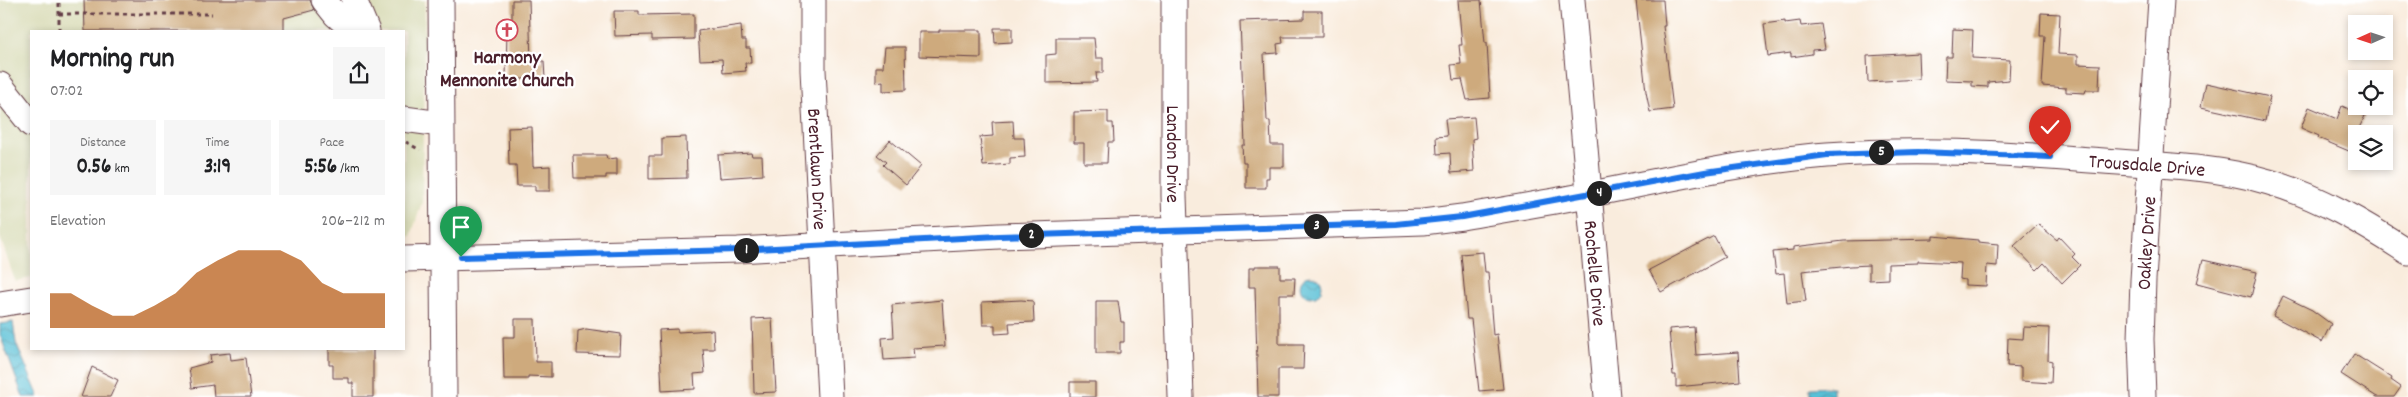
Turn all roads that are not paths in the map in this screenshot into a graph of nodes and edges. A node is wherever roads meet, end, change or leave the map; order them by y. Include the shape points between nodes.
1 (324, 0) edge
2 (354, 0) edge
3 (440, 0) edge
4 (813, 0) edge
5 (1174, 0) edge
6 (1572, 0) edge
7 (2161, 0) edge
8 (353, 30) edge
9 (367, 30) edge
10 (0, 86) edge
11 (405, 119) edge
12 (30, 123) edge
13 (441, 124) junction
14 (2151, 165) junction
15 (1589, 195) junction
16 (1175, 229) junction
17 (822, 247) junction
18 (2408, 252) edge
19 (442, 257) junction
20 (405, 258) edge
21 (30, 299) edge
22 (0, 304) edge
23 (444, 397) edge
24 (830, 397) edge
25 (1181, 397) edge
26 (1607, 397) edge
27 (2143, 397) edge

1 - 8 street
2 - 9 street
3 - 13 street
4 - 17 street, Brentlawn Drive
5 - 16 street, Landon Drive
6 - 15 street, Rochelle Drive
7 - 14 street, Oakley Drive
10 - 12 street
11 - 13 street
13 - 19 street
14 - 15 street, Trousdale Drive via 1976,152 1852,154 1705,172
14 - 18 street, Trousdale Drive via 2230,173 2284,187 2341,211
14 - 27 street, Oakley Drive via 2141,339
15 - 16 street, Trousdale Drive via 1423,222
15 - 26 street, Rochelle Drive
16 - 17 street, Trousdale Drive
16 - 25 street, Landon Drive
17 - 19 street, Trousdale Drive
17 - 24 street, Brentlawn Drive
19 - 20 street, Trousdale Drive
19 - 23 street
21 - 22 street

